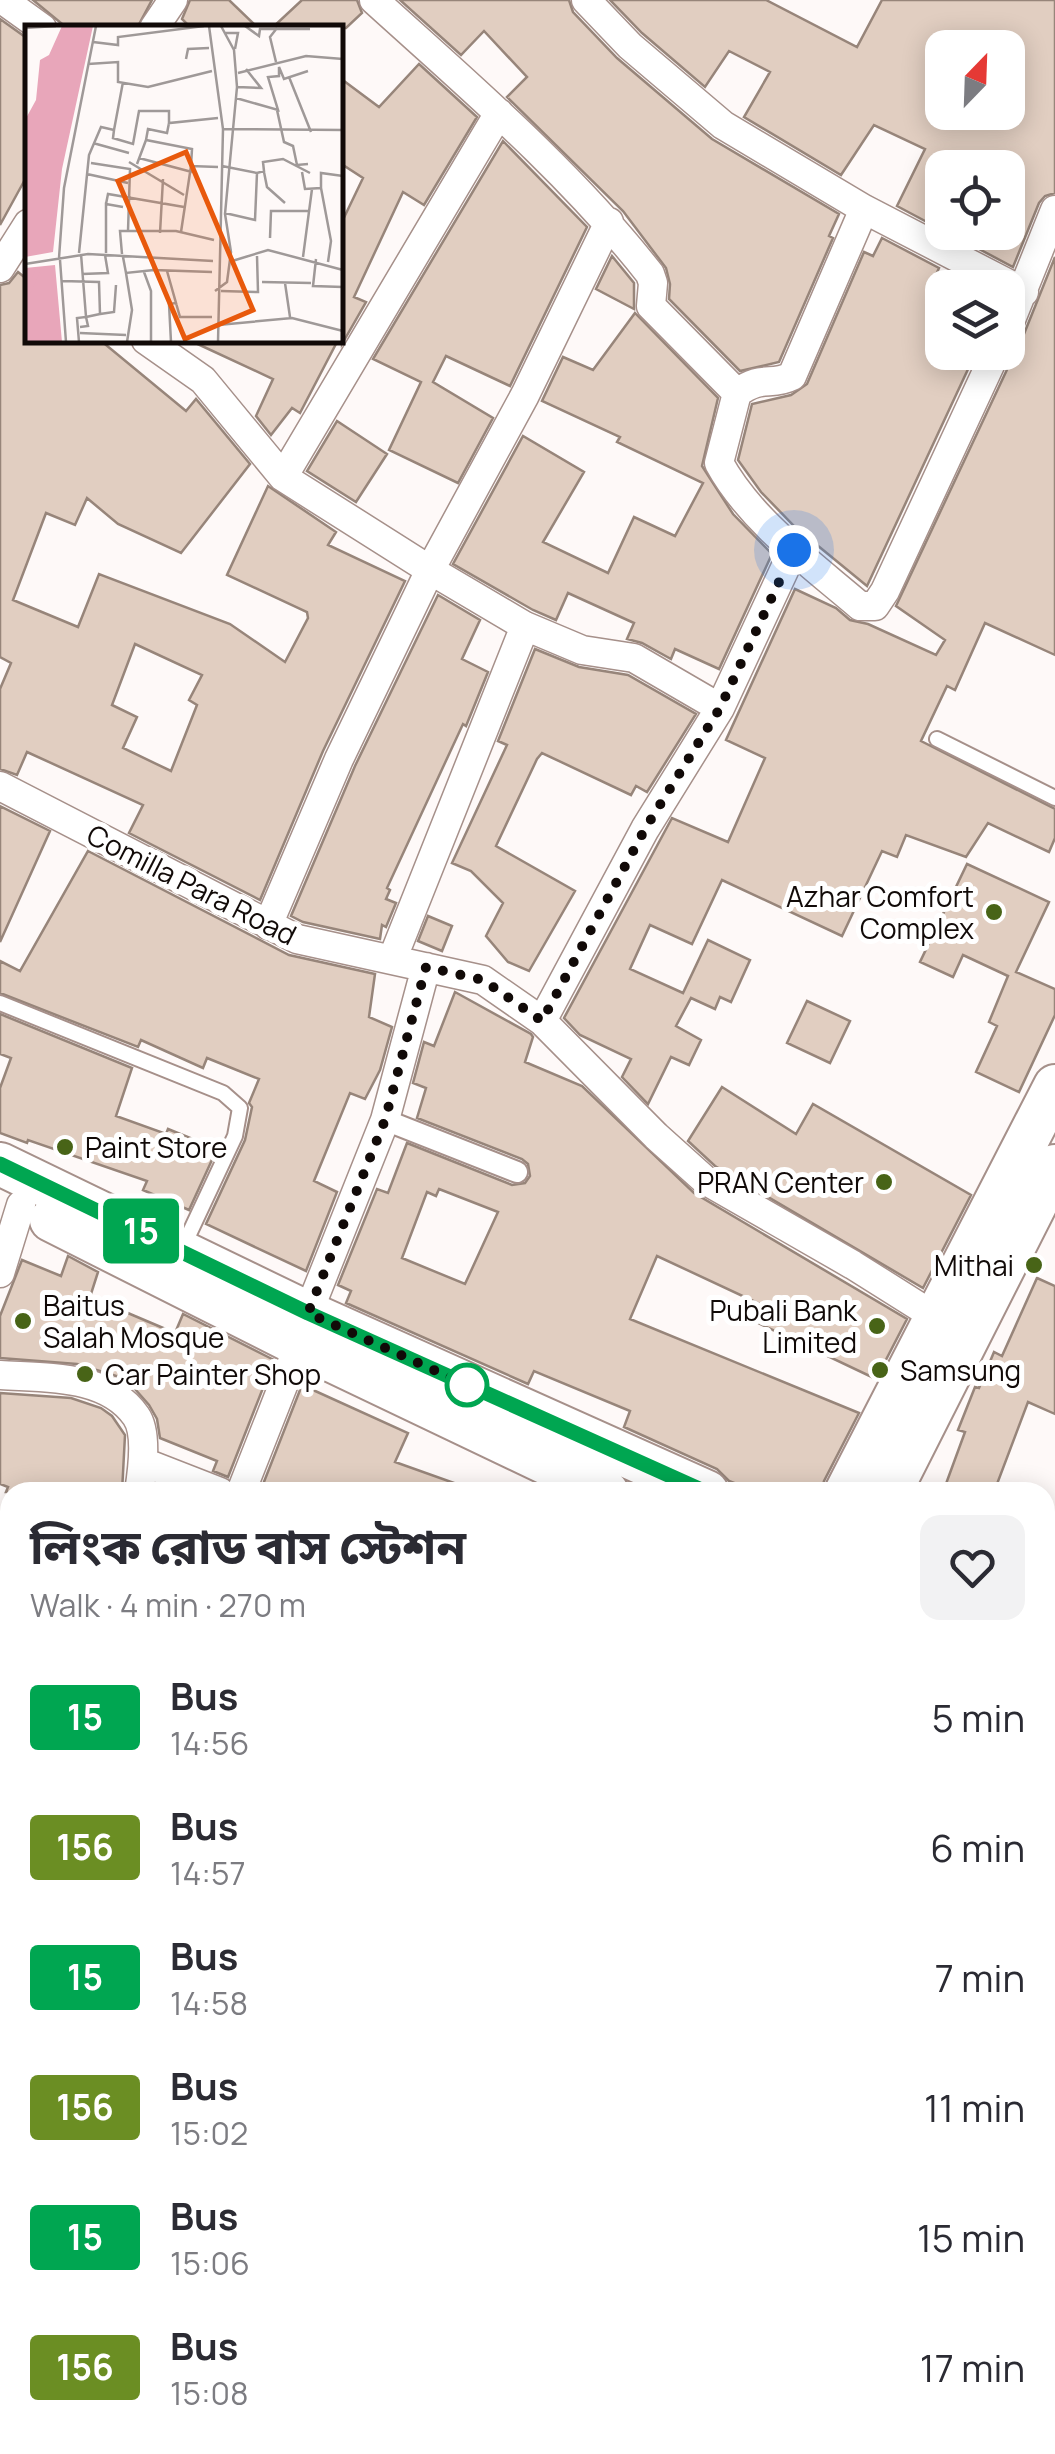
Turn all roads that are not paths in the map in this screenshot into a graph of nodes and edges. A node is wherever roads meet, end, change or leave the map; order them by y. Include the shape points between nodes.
1 (3, 0) edge
2 (173, 0) edge
3 (374, 0) edge
4 (586, 0) edge
5 (38, 25) edge
6 (156, 25) edge
7 (498, 113) junction
8 (1054, 208) edge
9 (864, 209) junction
10 (609, 222) junction
11 (982, 270) edge
12 (1025, 289) edge
13 (149, 342) edge
14 (987, 370) edge
15 (737, 393) junction
16 (283, 477) junction
17 (794, 550) junction
18 (430, 570) junction
19 (526, 626) junction
20 (720, 708) junction
21 (936, 739) dead end
22 (0, 786) edge
23 (1055, 798) edge
24 (268, 924) junction
25 (392, 960) junction
26 (426, 967) junction
27 (0, 1003) edge
28 (542, 1021) junction
29 (1055, 1086) edge
30 (385, 1120) junction
31 (0, 1164) edge
32 (1055, 1166) edge
33 (517, 1172) dead end
34 (11, 1200) edge
35 (182, 1251) junction
36 (0, 1273) edge
37 (934, 1316) junction
38 (304, 1329) junction
39 (0, 1375) edge
40 (144, 1462) junction
41 (141, 1482) edge
42 (195, 1482) edge
43 (245, 1482) edge
44 (588, 1482) edge
45 (681, 1482) edge
46 (851, 1482) edge
47 (895, 1482) edge

1 - 5 street
2 - 6 street
3 - 7 street
4 - 9 street via 723,125
7 - 10 street
7 - 16 street
8 - 12 street
9 - 11 street
9 - 15 street via 792,376 754,380
10 - 15 street via 650,274 652,306
10 - 18 street
13 - 16 street via 203,380
14 - 17 street via 875,606 860,606
15 - 17 street via 720,462 732,485
16 - 18 street
17 - 20 street
18 - 19 street
18 - 24 street via 338,759
19 - 20 street via 582,650 634,658
19 - 25 street
20 - 28 street via 645,829
21 - 23 lane
22 - 24 street, Comilla Para Road
24 - 25 street, Comilla Para Road via 297,939
25 - 26 street, Comilla Para Road
26 - 28 street, Comilla Para Road via 483,980
26 - 30 street
27 - 35 lane via 223,1093 240,1108 235,1136
28 - 37 street, Comilla Para Road via 705,1180
29 - 37 main road
30 - 33 street
30 - 38 street
31 - 35 main road
32 - 47 main road
34 - 36 street
34 - 38 main road
35 - 38 main road
37 - 46 main road
38 - 43 street
38 - 44 main road
38 - 45 main road
39 - 40 street via 84,1382 116,1397 138,1418
40 - 41 street
40 - 42 street

